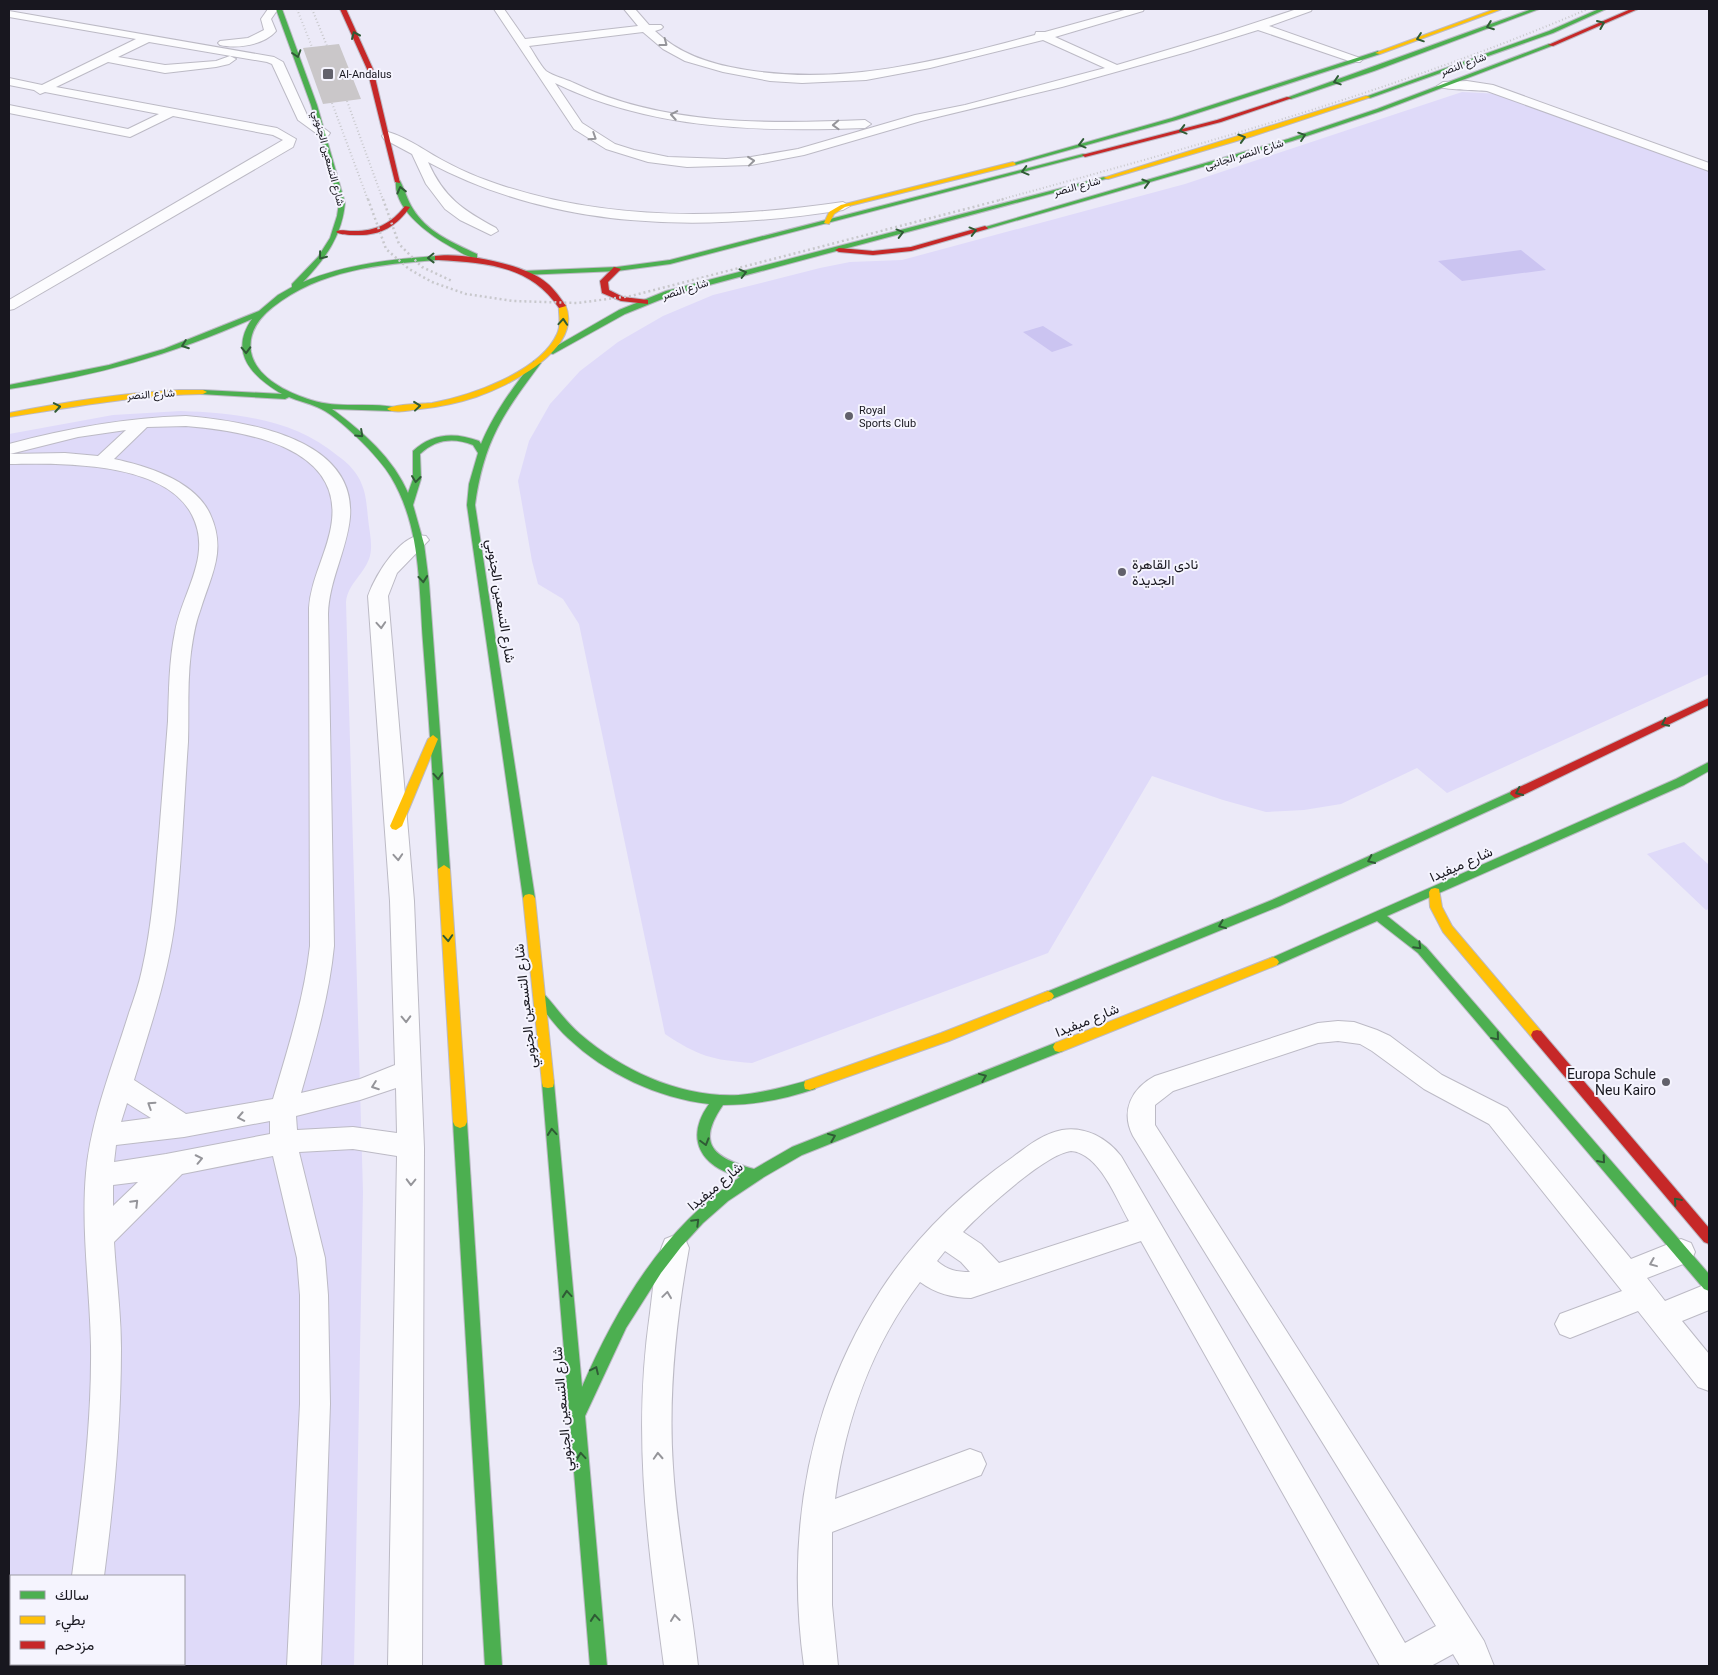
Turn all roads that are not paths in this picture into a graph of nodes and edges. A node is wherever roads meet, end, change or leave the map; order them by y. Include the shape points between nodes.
1 (273, 9) edge
2 (279, 9) edge
3 (343, 9) edge
4 (498, 9) edge
5 (629, 9) edge
6 (1114, 9) edge
7 (1139, 9) edge
8 (1307, 9) edge
9 (1499, 9) edge
10 (1536, 9) edge
11 (1603, 9) edge
12 (1636, 9) edge
13 (13, 14) edge
14 (654, 14) dead end
15 (32, 18) junction
16 (1258, 26) junction
17 (9, 28) edge
18 (646, 28) junction
19 (270, 31) junction
20 (1032, 31) junction
21 (1551, 32) junction
22 (670, 33) junction
23 (1044, 36) junction
24 (148, 38) junction
25 (1569, 38) junction
26 (522, 43) junction
27 (196, 44) junction
28 (1436, 47) junction
29 (106, 58) junction
30 (230, 59) dead end
31 (1475, 59) junction
32 (1356, 60) junction
33 (277, 62) junction
34 (1489, 68) junction
35 (1116, 69) junction
36 (1372, 70) junction
37 (542, 72) junction
38 (9, 82) edge
39 (1412, 82) junction
40 (1486, 84) junction
41 (1443, 86) junction
42 (43, 88) junction
43 (15, 103) edge
44 (625, 105) junction
45 (172, 112) junction
46 (571, 115) junction
47 (919, 118) junction
48 (792, 126) junction
49 (324, 133) junction
50 (388, 136) junction
51 (1110, 137) junction
52 (1126, 145) junction
53 (416, 150) junction
54 (806, 150) junction
55 (1709, 162) edge
56 (1709, 167) edge
57 (1109, 178) junction
58 (1128, 188) junction
59 (843, 206) junction
60 (407, 208) junction
61 (827, 223) junction
62 (491, 231) dead end
63 (338, 232) junction
64 (840, 250) junction
65 (489, 263) junction
66 (617, 269) junction
67 (523, 273) junction
68 (286, 294) junction
69 (645, 302) junction
70 (9, 306) edge
71 (263, 312) junction
72 (550, 352) junction
73 (537, 364) junction
74 (105, 368) junction
75 (9, 387) edge
76 (111, 398) junction
77 (295, 398) junction
78 (321, 405) junction
79 (9, 415) edge
80 (142, 423) junction
81 (9, 449) edge
82 (480, 451) junction
83 (9, 459) edge
84 (102, 462) junction
85 (409, 505) junction
86 (420, 540) junction
87 (1709, 702) edge
88 (436, 733) junction
89 (1709, 766) edge
90 (396, 826) junction
91 (1435, 892) junction
92 (1379, 916) junction
93 (540, 997) junction
94 (1536, 1047) junction
95 (1513, 1057) junction
96 (408, 1070) junction
97 (119, 1084) junction
98 (720, 1100) junction
99 (283, 1109) junction
100 (184, 1126) junction
101 (104, 1135) junction
102 (284, 1144) junction
103 (411, 1148) junction
104 (174, 1164) junction
105 (752, 1174) junction
106 (100, 1175) junction
107 (1146, 1227) junction
108 (943, 1235) junction
109 (100, 1237) junction
110 (1709, 1238) edge
111 (676, 1242) junction
112 (1681, 1252) junction
113 (919, 1262) junction
114 (1625, 1274) junction
115 (994, 1277) junction
116 (1709, 1284) edge
117 (1709, 1296) edge
118 (1651, 1307) junction
119 (1570, 1324) dead end
120 (1709, 1377) edge
121 (578, 1416) junction
122 (970, 1464) dead end
123 (816, 1522) junction
124 (88, 1575) edge
125 (1458, 1632) junction
126 (304, 1666) edge
127 (405, 1666) edge
128 (494, 1666) edge
129 (599, 1666) edge
130 (681, 1666) edge
131 (821, 1666) edge
132 (1399, 1666) edge
133 (1477, 1666) edge

1 - 19 street via 266,19
2 -> 49 main road, شارع التسعين الجنوبي
50 -> 3 main road via 370,69
4 - 26 street
5 - 18 street
6 - 20 street
7 - 23 street
8 - 16 street
9 -> 32 main road
10 -> 28 main road, شارع النصر
11 - 21 main road, شارع النصر
25 -> 12 main road, شارع النصر الجانبى
13 - 15 street
13 - 27 street
14 - 22 street
15 - 17 street
15 - 24 street
16 - 32 street
16 - 35 street
18 - 22 street
18 -> 23 street via 682,56 721,68 761,76 826,80 914,70
18 - 26 street
19 - 27 street via 260,38 246,41
19 - 33 street
20 - 22 street via 904,64 836,70 746,64 710,55
20 - 23 street
21 - 25 main road
21 - 31 main road, شارع النصر
23 - 35 street
24 - 27 street
24 - 29 street
25 - 34 main road, شارع النصر الجانبى
26 - 37 street
27 - 33 street
28 - 31 main road via 1447,56
28 - 36 main road, شارع النصر
29 - 30 street via 165,69 216,64
29 - 42 street
31 - 39 main road, شارع النصر
32 - 51 main road
33 - 49 street via 302,116
34 - 40 street
34 - 41 main road, شارع النصر الجانبى
35 - 47 street
36 - 39 main road via 1400,73
36 -> 52 main road, شارع النصر via 1219,121
37 - 44 street via 578,90
37 - 46 street
38 - 42 street
57 -> 39 main road, شارع النصر
40 - 41 street
40 - 55 street
40 - 56 street via 1502,93
58 -> 41 main road, شارع النصر الجانبى via 1290,140
42 - 43 street
42 - 45 street
43 - 45 street via 130,133
44 - 46 street via 587,109
48 -> 44 street via 710,121
45 - 70 street via 277,132 290,139 288,144
46 -> 54 street via 592,138 612,148 670,161 756,161
47 -> 48 street
47 - 54 street
48 - 54 street via 808,136
49 - 63 main road, شارع التسعين الجنوبي via 342,203 342,222
50 - 53 street
60 -> 50 main road
51 - 52 main road
51 -> 59 main road
52 -> 61 main road, شارع النصر
53 - 59 street via 492,187 591,211 705,220 780,215
53 - 62 street via 437,191 456,211
57 - 58 main road
64 -> 57 main road, شارع النصر
64 -> 58 main road, شارع النصر الجانبى via 874,253 912,248
59 - 61 main road via 831,213
60 - 63 main road via 399,221 384,230 363,234
60 - 65 main road via 422,226 443,241
61 - 66 main road, شارع النصر via 670,262
63 -> 68 main road, شارع التسعين الجنوبي via 320,259
69 -> 64 main road, شارع النصر via 695,285
65 - 67 main road
65 -> 68 main road via 438,258 387,262 342,271
66 - 67 main road, شارع النصر
66 - 69 main road via 604,280 605,291 621,299
72 -> 67 main road via 561,335 565,318 560,302 539,281
68 - 71 main road
69 - 72 main road, شارع النصر
71 -> 74 main road via 183,346
71 -> 77 main road via 251,327 245,342 245,357 255,374 273,388
72 - 73 main road
78 -> 73 main road via 390,409 450,401 496,387
73 - 82 main road, شارع التسعين الجنوبي via 498,414
74 - 75 main road
74 - 76 main road via 121,380
76 - 77 main road, شارع النصر via 194,391
79 -> 76 main road, شارع النصر
77 - 78 main road
78 -> 85 main road via 370,444 392,473
80 - 81 street via 80,431
80 - 84 street
80 - 99 street via 210,423 276,438 314,457 338,489 342,519 321,588 318,630 322,946 311,1014
82 -> 85 main road via 476,443 458,438 436,440 423,446 416,453 417,479
82 - 93 main road, شارع التسعين الجنوبي via 471,505 525,871
83 - 84 street via 59,457
84 - 97 street via 150,475 182,492 198,507 209,542 181,654 176,770 164,914 154,973
85 - 86 main road
86 -> 88 main road
86 -> 90 street via 393,565 382,580 378,596
87 -> 98 main road via 1276,903 950,1036 792,1091 744,1100
88 - 90 main road
88 -> 128 main road
89 - 91 main road, شارع ميفيدا
90 -> 96 street
91 - 92 main road, شارع ميفيدا
91 - 94 main road via 1436,907 1447,929
92 -> 95 main road via 1410,938 1469,998
105 -> 92 main road, شارع ميفيدا via 797,1151 1276,961
93 - 98 main road via 581,1041 619,1068 656,1085 696,1097
121 -> 93 main road, شارع التسعين الجنوبي
94 - 95 main road
110 -> 94 main road
95 -> 112 main road
96 -> 99 street via 368,1088
96 - 103 street
100 -> 97 street
97 - 101 street
98 -> 105 main road via 707,1114 703,1143 716,1162 739,1173
99 -> 100 street
99 - 102 street
100 - 101 street
101 - 106 street
102 - 103 street via 357,1137
104 -> 102 street
102 - 126 street via 311,1258 314,1295 315,1404
103 -> 127 street
104 - 106 street
109 -> 104 street
111 -> 105 main road, شارع ميفيدا
106 - 109 street
107 - 108 street via 1100,1150 1083,1142 1064,1140 1048,1147 993,1187
107 - 115 street
107 - 132 street
108 - 113 street
108 - 115 street via 971,1253
109 - 124 street via 106,1346 104,1408 100,1485
121 -> 111 main road, شارع ميفيدا via 610,1339 630,1304
130 -> 111 street via 656,1438 661,1336
112 -> 114 street
112 - 116 main road
113 - 115 street via 936,1278 959,1285 972,1285
113 - 123 street via 878,1322 846,1387 825,1462
114 - 118 street
114 - 125 street via 1498,1116 1483,1105 1432,1082 1388,1046 1365,1035 1341,1030 1318,1033 1164,1083 1149,1092 1141,1103 1142,1128
117 - 118 street
118 - 119 street
118 - 120 street
129 -> 121 main road, شارع التسعين الجنوبي
122 - 123 street
123 - 131 street via 813,1594
125 - 132 street
125 - 133 street

